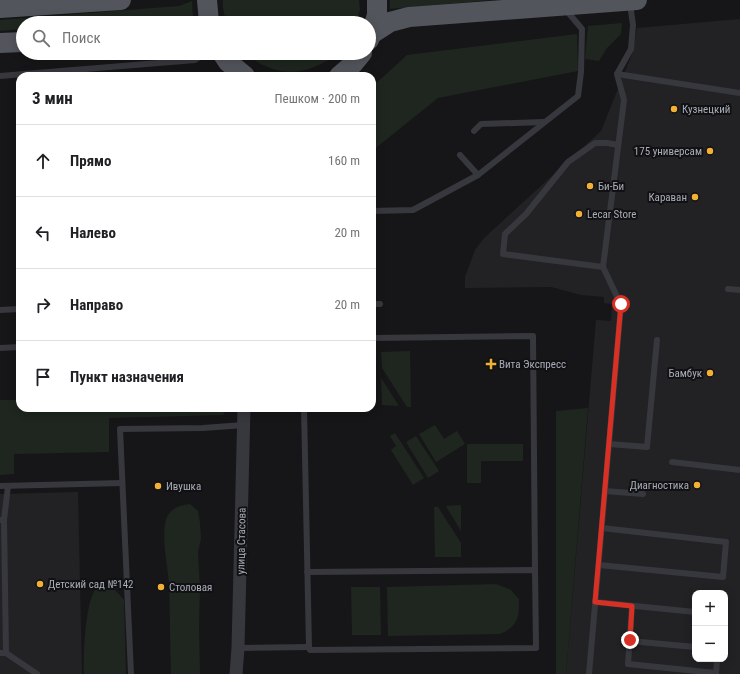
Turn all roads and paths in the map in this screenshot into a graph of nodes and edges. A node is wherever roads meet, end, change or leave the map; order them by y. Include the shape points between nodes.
1 (121, 0) edge
2 (207, 0) edge
3 (377, 0) edge
4 (633, 0) edge
5 (563, 6) junction
6 (0, 8) edge
7 (208, 16) edge
8 (376, 16) edge
9 (376, 32) edge
10 (16, 42) edge
11 (0, 43) edge
12 (195, 60) edge
13 (356, 60) edge
14 (227, 64) edge
15 (49, 72) edge
16 (239, 72) edge
17 (344, 72) edge
18 (617, 74) junction
19 (16, 75) edge
20 (0, 76) edge
21 (740, 93) edge
22 (543, 122) junction
23 (474, 131) dead end
24 (618, 145) junction
25 (460, 154) dead end
26 (478, 176) junction
27 (376, 210) edge
28 (603, 267) junction
29 (728, 289) dead end
30 (740, 290) edge
31 (376, 304) edge
32 (380, 304) dead end
33 (16, 309) edge
34 (0, 310) edge
35 (376, 338) edge
36 (657, 340) dead end
37 (16, 347) edge
38 (0, 348) edge
39 (244, 412) edge
40 (304, 412) edge
41 (244, 425) junction
42 (609, 444) junction
43 (672, 462) dead end
44 (740, 470) edge
45 (122, 483) junction
46 (0, 486) edge
47 (8, 486) junction
48 (605, 490) junction
49 (643, 494) dead end
50 (2, 520) edge
51 (602, 528) junction
52 (599, 565) junction
53 (535, 570) junction
54 (307, 572) junction
55 (595, 602) junction
56 (632, 606) junction
57 (692, 612) edge
58 (630, 640) junction
59 (309, 647) junction
60 (692, 647) edge
61 (238, 648) junction
62 (3, 653) edge
63 (717, 662) edge
64 (37, 674) edge
65 (131, 674) edge
66 (236, 674) edge
67 (589, 674) edge
68 (716, 674) edge

1 - 6 main road
2 - 7 main road
3 - 8 main road
4 - 5 main road
4 - 18 lane via 631,49
5 - 9 main road via 409,17 390,22
5 - 22 lane via 582,29 578,96
10 - 11 main road
12 - 15 lane
13 - 17 main road
14 - 16 main road
18 - 21 lane
18 - 24 lane via 624,100
19 - 20 lane
22 - 23 lane via 481,124
22 - 26 lane
24 - 28 lane
24 - 28 lane via 595,143 568,162 505,234 503,254
25 - 26 lane
26 - 27 lane via 413,210
28 - 42 lane via 621,304
29 - 30 lane
31 - 32 lane
33 - 34 lane
35 - 53 lane via 533,336
36 - 42 lane via 647,447
37 - 38 lane
39 - 41 street, улица Стасова
40 - 54 lane
41 - 45 lane via 120,429
41 - 61 street, улица Стасова
42 - 48 lane
43 - 44 lane
45 - 47 lane
45 - 65 lane
46 - 47 lane
47 - 50 lane
48 - 49 lane
48 - 51 lane
50 - 62 lane
51 - 52 lane
51 - 52 lane via 726,542 723,577
52 - 55 lane
53 - 54 lane
53 - 59 lane via 536,648 312,651
54 - 59 lane
55 - 56 lane
55 - 67 lane
56 - 57 lane
56 - 58 lane
58 - 60 lane
58 - 68 lane via 628,664
59 - 61 lane
61 - 66 street, улица Стасова
62 - 64 lane
63 - 68 lane

